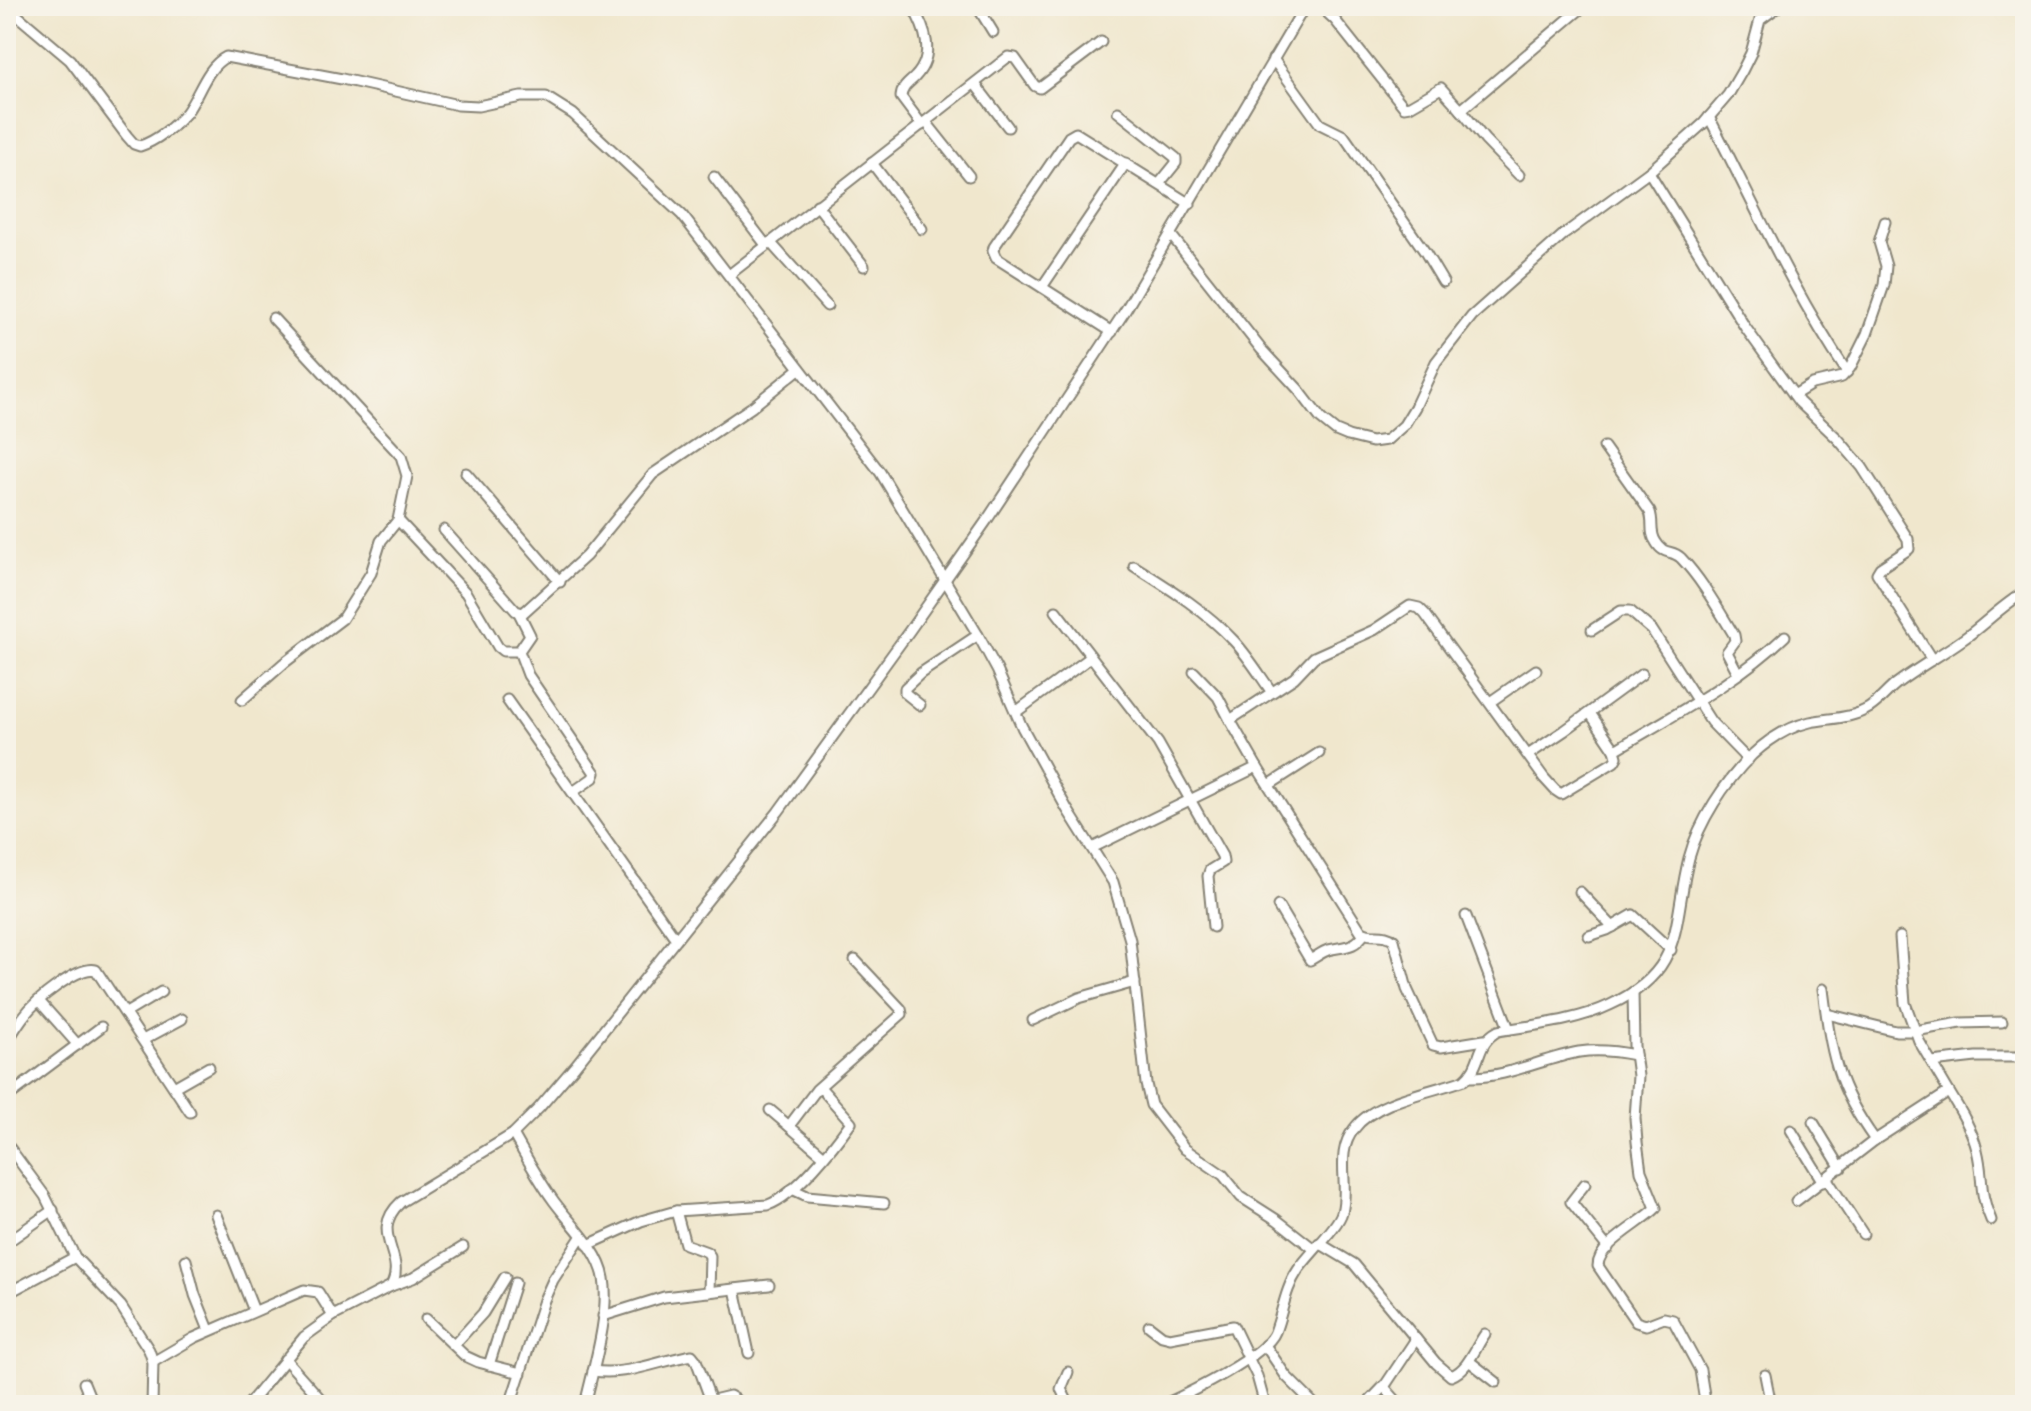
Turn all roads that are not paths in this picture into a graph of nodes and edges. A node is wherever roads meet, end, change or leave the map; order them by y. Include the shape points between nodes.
1 (6, 6) edge
2 (912, 6) edge
3 (977, 6) edge
4 (1305, 6) edge
5 (1320, 6) edge
6 (1584, 6) edge
7 (1779, 6) edge
8 (993, 32) dead end
9 (1101, 42) dead end
10 (1273, 59) junction
11 (975, 84) junction
12 (1461, 110) junction
13 (1118, 112) dead end
14 (1709, 117) junction
15 (924, 124) junction
16 (1008, 127) dead end
17 (872, 163) junction
18 (1126, 163) junction
19 (1649, 172) junction
20 (1519, 175) dead end
21 (969, 176) dead end
22 (714, 177) dead end
23 (1159, 184) junction
24 (1190, 204) junction
25 (817, 205) junction
26 (1885, 222) dead end
27 (922, 229) dead end
28 (1171, 235) junction
29 (768, 244) junction
30 (864, 266) dead end
31 (729, 275) junction
32 (1443, 282) dead end
33 (1042, 287) junction
34 (827, 306) dead end
35 (273, 318) dead end
36 (1112, 332) junction
37 (799, 369) junction
38 (1847, 372) junction
39 (1797, 399) junction
40 (1604, 447) dead end
41 (466, 473) dead end
42 (398, 520) junction
43 (444, 530) dead end
44 (1134, 566) dead end
45 (946, 580) junction
46 (560, 582) junction
47 (2025, 592) edge
48 (1056, 611) dead end
49 (519, 613) junction
50 (1592, 630) dead end
51 (978, 635) junction
52 (1785, 636) dead end
53 (519, 651) junction
54 (1091, 657) junction
55 (1932, 660) junction
56 (1536, 670) dead end
57 (1194, 672) dead end
58 (1738, 673) junction
59 (1642, 674) dead end
60 (1271, 691) junction
61 (242, 700) dead end
62 (507, 700) dead end
63 (1696, 701) junction
64 (1490, 702) junction
65 (920, 705) dead end
66 (1016, 712) junction
67 (1590, 713) junction
68 (1230, 720) junction
69 (1615, 750) junction
70 (1319, 753) dead end
71 (1528, 755) junction
72 (1748, 760) junction
73 (1257, 767) junction
74 (1269, 785) junction
75 (573, 792) junction
76 (1191, 799) junction
77 (1092, 848) junction
78 (1580, 892) dead end
79 (1278, 906) dead end
80 (1466, 916) dead end
81 (1213, 927) dead end
82 (1613, 927) junction
83 (1364, 934) junction
84 (1589, 936) dead end
85 (1900, 937) dead end
86 (676, 939) junction
87 (1671, 950) junction
88 (855, 960) dead end
89 (1135, 982) junction
90 (1823, 989) dead end
91 (161, 992) dead end
92 (1633, 992) junction
93 (39, 1001) junction
94 (126, 1013) junction
95 (1827, 1014) junction
96 (182, 1019) dead end
97 (1033, 1020) dead end
98 (2002, 1022) dead end
99 (101, 1027) dead end
100 (1509, 1029) junction
101 (1915, 1031) junction
102 (143, 1040) junction
103 (1484, 1040) junction
104 (6, 1043) edge
105 (78, 1045) junction
106 (1635, 1055) junction
107 (2025, 1057) edge
108 (1932, 1062) junction
109 (209, 1067) dead end
110 (1469, 1077) junction
111 (174, 1087) junction
112 (820, 1087) junction
113 (1949, 1092) junction
114 (6, 1098) edge
115 (770, 1110) dead end
116 (190, 1112) dead end
117 (1813, 1122) dead end
118 (789, 1126) junction
119 (1791, 1130) dead end
120 (513, 1134) junction
121 (1875, 1140) junction
122 (6, 1143) edge
123 (823, 1155) junction
124 (1841, 1168) junction
125 (1825, 1180) junction
126 (1585, 1184) dead end
127 (792, 1189) junction
128 (1796, 1201) dead end
129 (884, 1203) dead end
130 (53, 1210) junction
131 (676, 1211) junction
132 (216, 1215) dead end
133 (1991, 1220) dead end
134 (1863, 1234) dead end
135 (584, 1241) junction
136 (6, 1243) edge
137 (1316, 1246) junction
138 (463, 1247) dead end
139 (1608, 1248) junction
140 (75, 1257) junction
141 (186, 1260) dead end
142 (769, 1285) dead end
143 (391, 1286) junction
144 (735, 1289) junction
145 (709, 1292) junction
146 (6, 1294) edge
147 (254, 1311) junction
148 (333, 1316) junction
149 (603, 1316) junction
150 (426, 1319) dead end
151 (1149, 1326) dead end
152 (209, 1330) junction
153 (1485, 1334) dead end
154 (1416, 1339) junction
155 (454, 1345) junction
156 (1265, 1345) junction
157 (749, 1353) dead end
158 (1248, 1357) junction
159 (285, 1359) junction
160 (1469, 1361) junction
161 (153, 1362) junction
162 (489, 1365) junction
163 (593, 1371) junction
164 (1068, 1372) dead end
165 (521, 1373) junction
166 (1765, 1375) dead end
167 (1496, 1382) dead end
168 (84, 1383) dead end
169 (1384, 1387) junction
170 (251, 1401) edge
171 (711, 1401) junction
172 (1705, 1401) dead end
173 (93, 1405) edge
174 (152, 1405) edge
175 (262, 1405) edge
176 (326, 1405) edge
177 (510, 1405) edge
178 (585, 1405) edge
179 (692, 1405) edge
180 (737, 1405) edge
181 (1069, 1405) edge
182 (1163, 1405) edge
183 (1265, 1405) edge
184 (1315, 1405) edge
185 (1366, 1405) edge
186 (1400, 1405) edge
187 (1771, 1405) edge

1 - 31 street via 70,60 140,146 185,114 226,57 458,105 546,97 584,124 682,215
2 - 15 street via 926,30 927,49 922,67 903,87 901,97
3 - 8 street
4 - 10 street
5 - 12 street via 1404,107 1441,88
6 - 12 street
7 - 14 street via 1760,20 1742,71
9 - 11 street via 1040,88 1010,56
10 - 24 street
10 - 32 street via 1320,124 1344,136
11 - 15 street
11 - 16 street
12 - 20 street
13 - 23 street via 1176,158
14 - 19 street
14 - 38 street via 1812,321
15 - 17 street
15 - 21 street
17 - 25 street
17 - 27 street
18 - 23 street
18 - 33 street
18 - 33 street via 1073,134 994,247 996,258
19 - 28 street via 1563,235 1472,316 1436,362 1404,425 1387,440 1372,442 1336,431 1321,419
19 - 39 street via 1724,295
22 - 29 street
23 - 24 street
24 - 28 street
25 - 29 street
25 - 30 street
26 - 38 street via 1879,242 1886,266 1884,285
28 - 36 street
29 - 31 street
29 - 34 street
31 - 37 street
33 - 36 street
35 - 42 street via 401,456 407,476
36 - 45 street
37 - 45 street via 880,472
37 - 46 street via 653,474
38 - 39 street via 1812,384
39 - 55 street via 1862,467 1910,543 1880,568 1878,576
40 - 58 street via 1650,512 1659,547 1680,558 1734,635 1727,652
41 - 46 street
42 - 53 street via 466,593 498,647
42 - 61 street via 381,541 371,573 342,619
43 - 49 street
44 - 60 street via 1214,622
45 - 51 street
45 - 86 street via 778,812
46 - 49 street
47 - 55 street
48 - 54 street
49 - 53 street via 530,635
50 - 63 street via 1621,611 1630,611 1652,630
51 - 65 street via 905,688
51 - 66 street
52 - 58 street
53 - 75 street via 528,675 595,773
54 - 66 street
54 - 76 street via 1158,743
55 - 72 street via 1870,707 1786,731
56 - 64 street
57 - 68 street via 1218,697
58 - 63 street
59 - 67 street
60 - 64 street via 1294,678 1314,657 1414,606
60 - 68 street
62 - 75 street
63 - 69 street
63 - 72 street
64 - 71 street
66 - 77 street
67 - 69 street
67 - 71 street
68 - 73 street
69 - 71 street via 1614,762 1561,794
70 - 74 street
72 - 87 street via 1699,832
73 - 74 street
73 - 76 street
74 - 83 street
75 - 86 street
76 - 77 street
76 - 81 street via 1223,859 1208,876
77 - 89 street via 1123,911
78 - 82 street
79 - 83 street via 1310,960 1347,948
80 - 100 street
82 - 84 street
82 - 87 street via 1635,916
83 - 103 street via 1394,940 1407,989 1433,1045
85 - 101 street via 1904,998
86 - 120 street
87 - 92 street
88 - 112 street via 902,1014
89 - 97 street via 1071,1001
89 - 137 street via 1151,1105 1185,1149 1241,1197
90 - 95 street
91 - 94 street
92 - 100 street via 1593,1012
92 - 106 street
93 - 94 street via 90,969 103,977
93 - 104 street
93 - 105 street
94 - 102 street
95 - 101 street
95 - 121 street via 1838,1075
96 - 102 street
98 - 101 street
99 - 105 street
100 - 103 street
101 - 108 street
102 - 111 street
103 - 110 street
105 - 114 street
106 - 110 street via 1581,1052
106 - 139 street via 1641,1171 1657,1205
107 - 108 street
108 - 113 street
109 - 111 street
110 - 137 street via 1396,1101 1352,1130 1342,1163 1343,1211
111 - 116 street
112 - 118 street
112 - 123 street via 851,1122
113 - 121 street
113 - 133 street via 1973,1138 1981,1196
115 - 118 street
117 - 124 street
118 - 123 street
119 - 125 street
120 - 135 street
120 - 143 street via 391,1211 386,1220 395,1271
121 - 124 street
122 - 130 street
123 - 127 street
124 - 125 street
125 - 128 street
125 - 134 street
126 - 139 street via 1571,1202
127 - 129 street via 807,1196
127 - 131 street via 768,1205
130 - 136 street
130 - 140 street
131 - 135 street
131 - 145 street via 685,1244 710,1256
132 - 147 street
135 - 149 street via 602,1270
135 - 165 street via 553,1280
137 - 154 street via 1354,1264
137 - 156 street via 1296,1272 1275,1334
138 - 143 street
139 - 172 street via 1598,1266 1618,1299 1642,1325 1673,1320 1700,1370
140 - 146 street
140 - 161 street via 121,1306
141 - 152 street
142 - 144 street
143 - 148 street
144 - 145 street
144 - 157 street
145 - 149 street via 664,1297
147 - 148 street via 312,1289
147 - 152 street
148 - 159 street
149 - 163 street
150 - 155 street
151 - 158 street via 1170,1338 1233,1326
152 - 161 street
153 - 160 street
154 - 160 street via 1451,1376
154 - 169 street
155 - 162 street via 465,1356
155 - 162 street via 510,1280
156 - 158 street
156 - 184 street
158 - 182 street via 1221,1377
158 - 183 street
159 - 170 street
159 - 176 street
160 - 167 street
161 - 174 street
162 - 165 street
163 - 171 street via 631,1371 692,1355
163 - 178 street
164 - 181 street via 1061,1389
165 - 177 street
166 - 187 street
168 - 173 street
169 - 185 street
169 - 186 street
170 - 175 street
171 - 179 street
171 - 180 street via 730,1396

